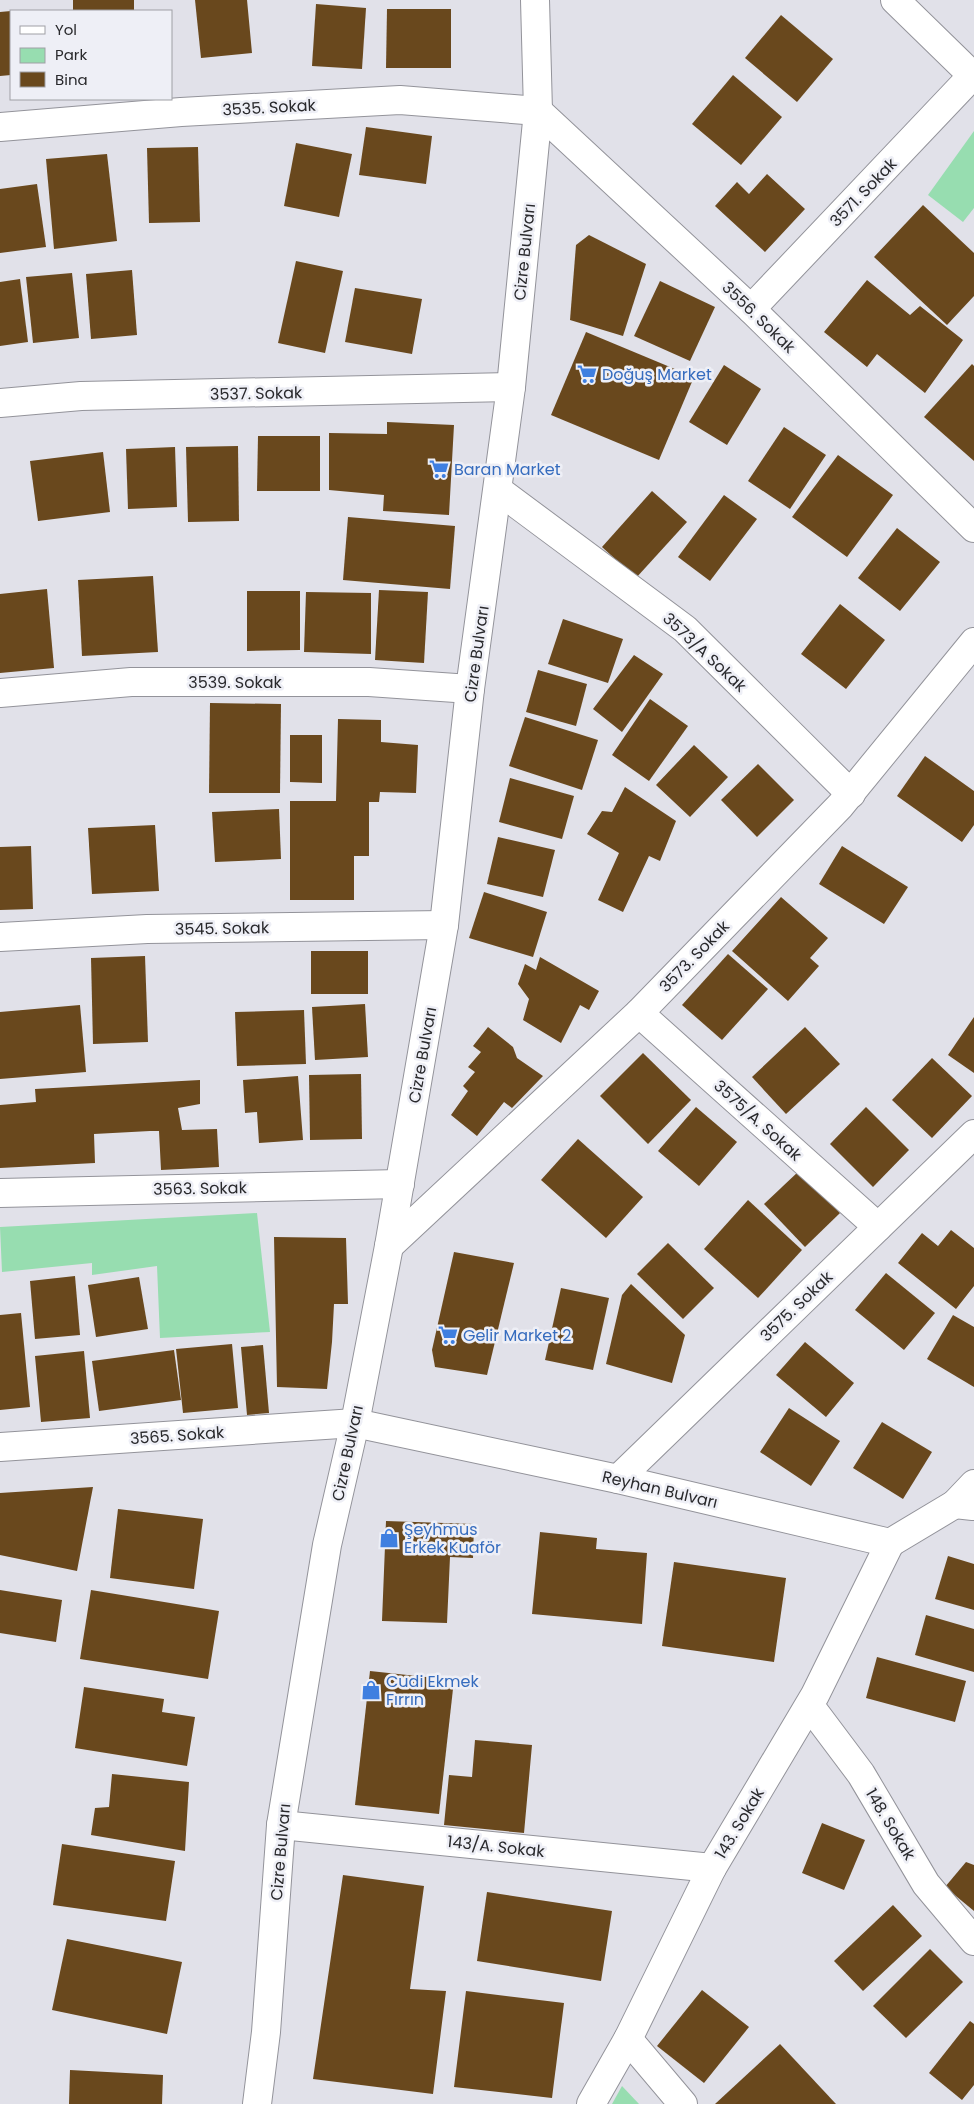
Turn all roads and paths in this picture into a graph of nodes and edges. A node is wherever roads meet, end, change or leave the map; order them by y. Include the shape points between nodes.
1 (535, 0) edge
2 (895, 0) edge
3 (974, 76) edge
4 (538, 111) junction
5 (0, 127) edge
6 (751, 309) junction
7 (511, 387) junction
8 (0, 403) edge
9 (498, 490) junction
10 (974, 528) edge
11 (974, 642) edge
12 (470, 689) junction
13 (0, 693) edge
14 (851, 794) junction
15 (444, 925) junction
16 (0, 937) edge
17 (639, 1013) junction
18 (974, 1134) edge
19 (400, 1184) junction
20 (0, 1193) edge
21 (878, 1227) junction
22 (389, 1246) junction
23 (354, 1423) junction
24 (0, 1447) edge
25 (618, 1479) junction
26 (974, 1484) edge
27 (965, 1505) edge
28 (890, 1543) junction
29 (810, 1706) junction
30 (280, 1825) junction
31 (712, 1868) junction
32 (974, 1940) edge
33 (628, 2039) junction
34 (257, 2104) edge
35 (591, 2104) edge
36 (683, 2104) edge

1 - 4 street, Cizre Bulvarı
2 - 3 street
3 - 6 street, 3571. Sokak
4 - 5 street, 3535. Sokak via 400,100 181,112
4 - 6 street, 3556. Sokak
4 - 7 street, Cizre Bulvarı
6 - 10 street, 3556. Sokak
7 - 8 street, 3537. Sokak via 81,396
7 - 9 street, Cizre Bulvarı
9 - 12 street, Cizre Bulvarı
9 - 14 street, 3573/A Sokak via 685,629
11 - 14 street, 3573. Sokak
12 - 13 street, 3539. Sokak via 369,682 131,682
12 - 15 street, Cizre Bulvarı
14 - 17 street, 3573. Sokak
15 - 16 street, 3545. Sokak via 147,929
15 - 19 street, Cizre Bulvarı
17 - 21 street, 3575/A. Sokak
17 - 22 street, 3573. Sokak
18 - 21 street, 3575. Sokak
19 - 20 street, 3563. Sokak
19 - 22 street, Cizre Bulvarı
21 - 25 street, 3575. Sokak
22 - 23 street, Cizre Bulvarı
23 - 24 street, 3565. Sokak
23 - 25 street, Reyhan Bulvarı
23 - 30 street, Cizre Bulvarı via 327,1545
25 - 28 street, Reyhan Bulvarı
26 - 27 street
27 - 28 street
28 - 29 street, 143. Sokak
29 - 31 street, 143. Sokak
29 - 32 street, 148. Sokak via 861,1774 926,1884
30 - 31 street, 143/A. Sokak
30 - 34 street, Cizre Bulvarı via 266,2032
31 - 33 street, 143. Sokak
33 - 35 street, 143. Sokak
33 - 36 street

